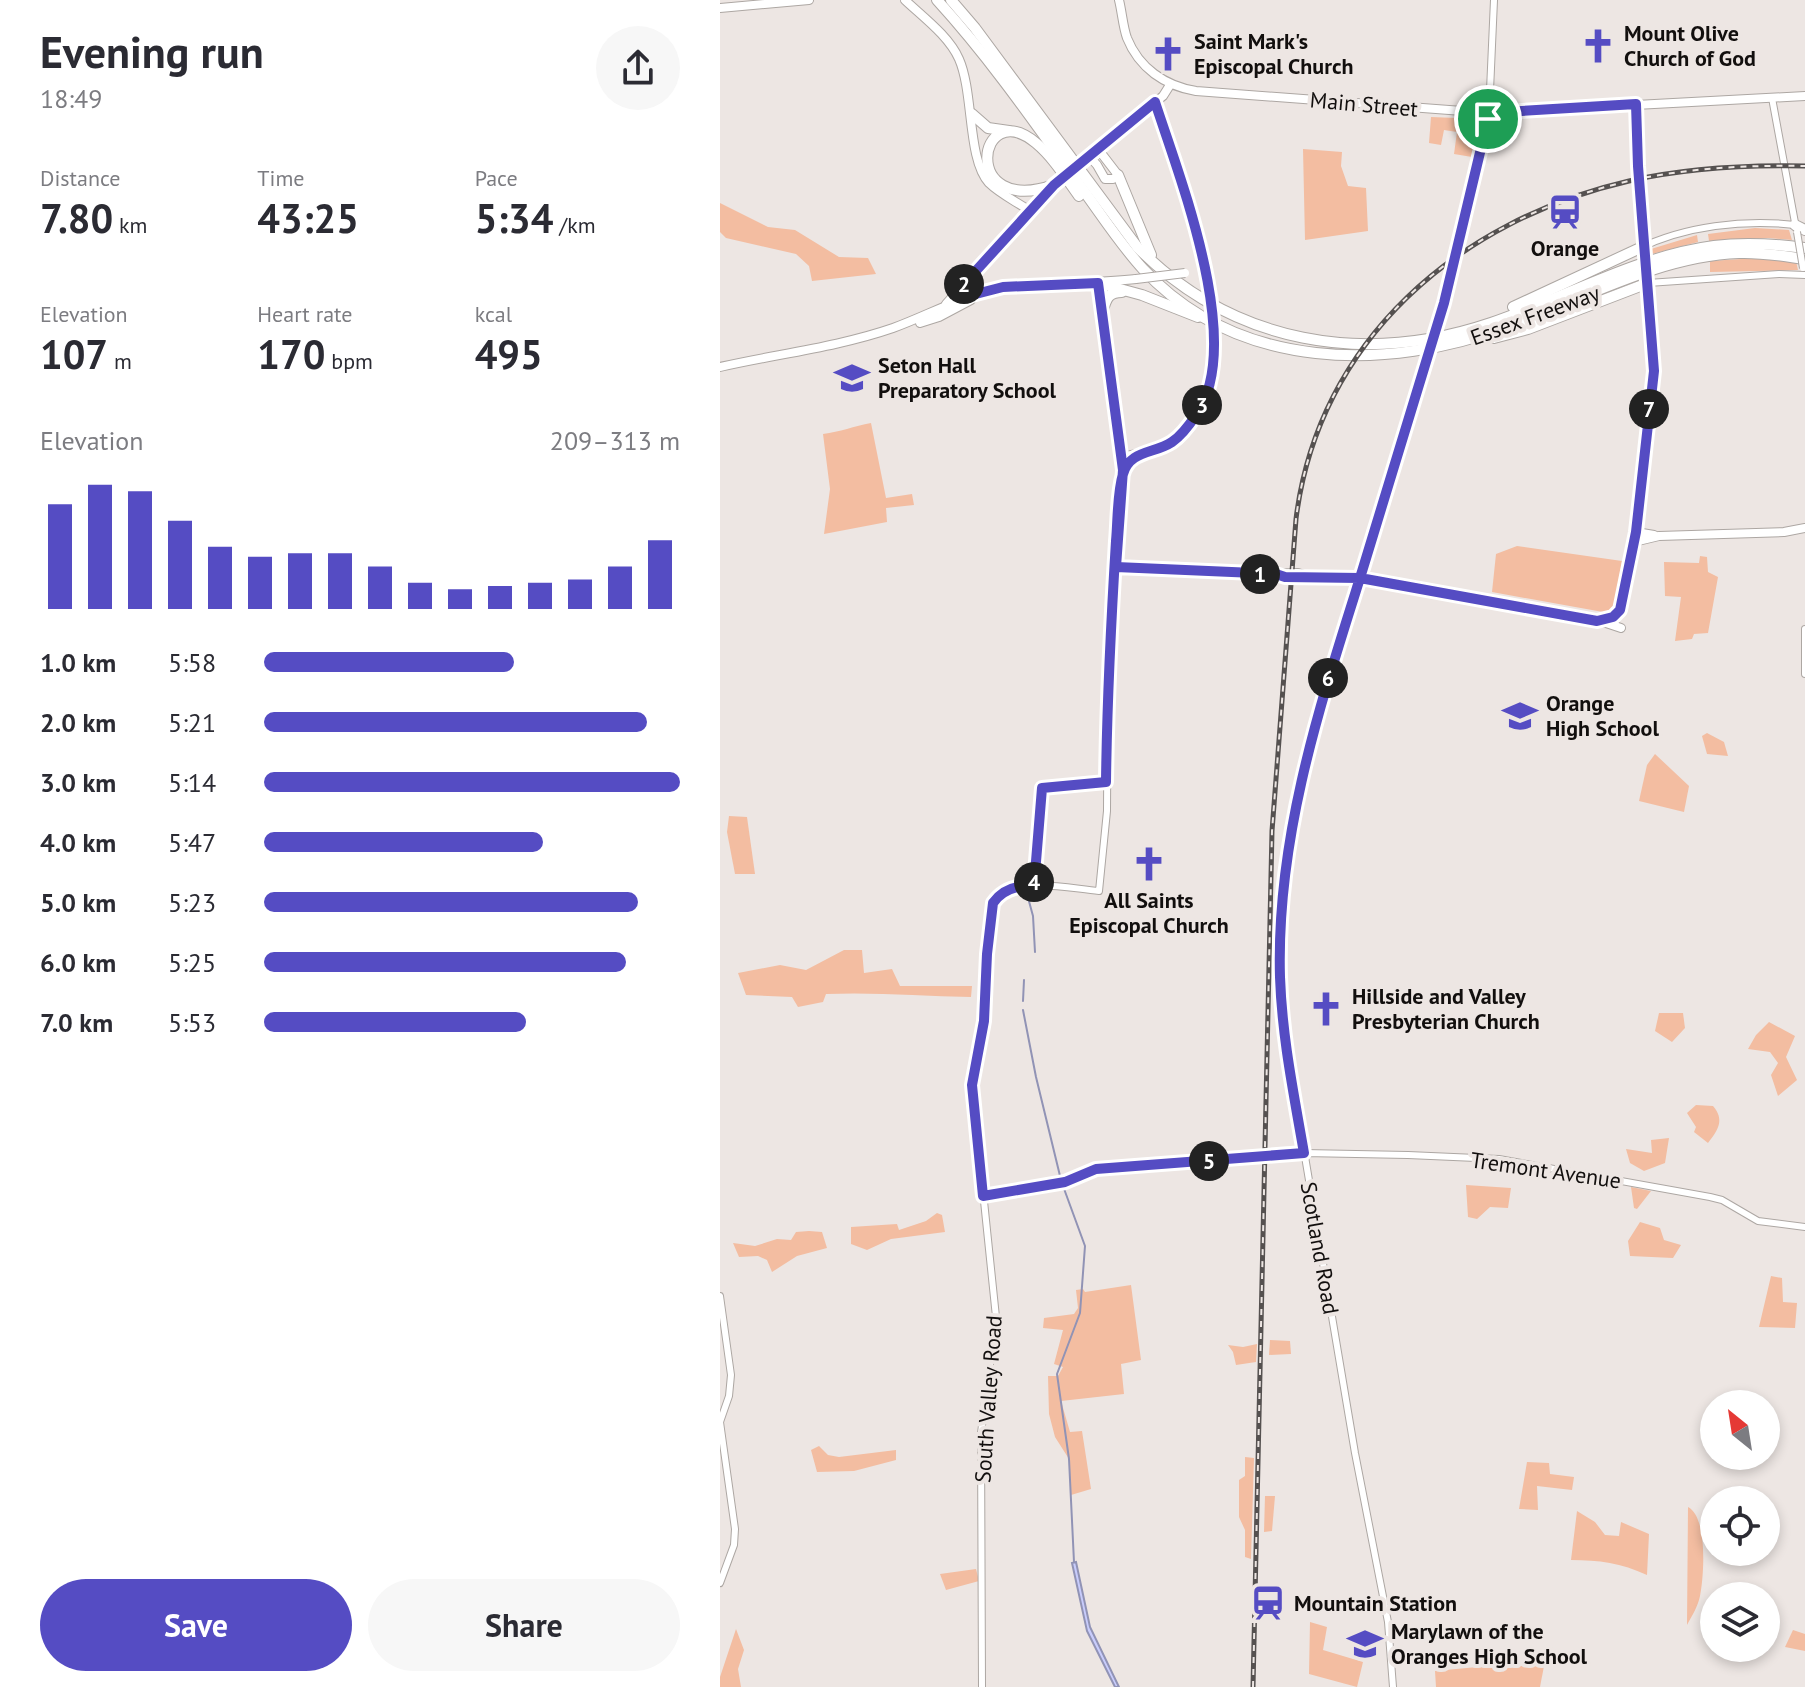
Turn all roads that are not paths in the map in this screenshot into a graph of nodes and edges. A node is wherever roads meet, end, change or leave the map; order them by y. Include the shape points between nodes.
1 (809, 0) edge
2 (905, 0) edge
3 (937, 0) edge
4 (951, 0) edge
5 (1119, 0) edge
6 (1494, 0) edge
7 (720, 8) edge
8 (1170, 85) junction
9 (1805, 96) edge
10 (1772, 98) junction
11 (1155, 102) junction
12 (1636, 104) junction
13 (1489, 113) junction
14 (972, 114) junction
15 (1017, 133) junction
16 (1098, 149) junction
17 (1086, 159) junction
18 (1118, 175) junction
19 (1056, 183) junction
20 (1030, 211) junction
21 (1800, 228) edge
22 (1120, 241) junction
23 (1805, 248) edge
24 (1644, 250) junction
25 (1804, 269) edge
26 (1204, 271) junction
27 (1170, 278) junction
28 (1648, 281) junction
29 (1098, 283) junction
30 (1805, 283) edge
31 (963, 285) junction
32 (1132, 291) junction
33 (982, 294) junction
34 (945, 304) junction
35 (1102, 313) junction
36 (920, 323) junction
37 (897, 327) junction
38 (1215, 327) junction
39 (1447, 335) junction
40 (1414, 352) junction
41 (720, 367) edge
42 (1143, 452) junction
43 (1122, 457) junction
44 (1122, 476) junction
45 (1805, 528) edge
46 (1636, 532) junction
47 (1659, 536) junction
48 (1634, 542) junction
49 (1116, 567) junction
50 (1360, 578) junction
51 (1603, 622) junction
52 (1621, 628) dead end
53 (1805, 629) edge
54 (1805, 674) edge
55 (1106, 782) junction
56 (1034, 886) junction
57 (1304, 1153) junction
58 (983, 1196) junction
59 (1805, 1227) edge
60 (720, 1296) edge
61 (720, 1583) edge
62 (982, 1687) edge
63 (1393, 1687) edge

1 - 7 main road
2 - 14 main road via 958,56
3 - 22 highway, Essex Freeway via 1004,81
4 - 27 highway, Essex Freeway via 1138,248
5 - 8 main road via 1127,38 1151,72
6 - 13 main road, Scotland Road
8 - 11 main road
8 - 13 main road, Main Street
9 - 10 main road, Main Street
10 - 12 main road, Main Street
10 - 21 main road
11 - 16 main road
11 - 26 main road via 1196,223
12 - 13 main road, Main Street
12 - 24 main road
13 - 50 main road, Scotland Road, bridge via 1444,303
14 - 15 highway via 988,128
14 - 20 main road via 982,173
15 - 19 highway via 991,142 985,155 990,171 1015,190 1037,191
15 - 22 highway via 1044,151
16 - 17 main road
16 - 18 main road
17 - 18 main road via 1105,179
17 - 19 main road, bridge
18 - 27 highway via 1150,255
19 - 20 main road
20 - 31 main road
21 - 24 main road via 1731,225 1689,232
21 - 25 main road, bridge
22 - 38 highway, Essex Freeway via 1144,270
23 - 39 highway, Essex Freeway via 1761,244 1693,250
24 - 28 main road, bridge
24 - 39 highway
25 - 28 main road
25 - 30 main road
25 - 40 highway, Essex Freeway via 1739,253 1674,263 1508,327
26 - 29 main road, bridge
26 - 38 main road, bridge
27 - 39 highway, Essex Freeway via 1240,320 1286,336 1382,343
28 - 40 highway via 1528,329 1462,347
28 - 46 main road via 1654,371
29 - 32 highway
29 - 33 main road via 1003,287
29 - 35 main road
31 - 33 main road via 966,295
31 - 34 main road
32 - 35 highway via 1110,293
32 - 38 highway
33 - 34 main road
33 - 36 main road
34 - 36 main road
34 - 37 main road
35 - 43 main road
36 - 37 main road
37 - 41 main road
38 - 40 highway, Essex Freeway via 1293,351 1331,356
38 - 42 main road via 1212,370 1202,406 1173,441
42 - 43 main road
42 - 44 main road
43 - 44 main road
44 - 49 main road
45 - 47 main road
46 - 47 main road
46 - 48 main road
47 - 48 main road
48 - 51 main road via 1620,610
49 - 50 main road
49 - 55 main road via 1108,649
50 - 51 main road
50 - 57 main road, Scotland Road via 1299,789 1285,895 1280,976 1284,1032
51 - 52 main road
53 - 54 main road
55 - 56 main road via 1042,788
55 - 56 main road via 1099,891
56 - 58 main road, South Valley Road via 1014,887 992,908 984,1021 972,1085
57 - 58 main road, Tremont Avenue via 1096,1169 1065,1182
57 - 59 main road, Tremont Avenue via 1499,1159 1710,1197 1758,1221
57 - 63 main road, Scotland Road via 1388,1622
58 - 62 main road, South Valley Road via 996,1317 981,1433
60 - 61 main road via 731,1375 720,1422 734,1523 734,1545

